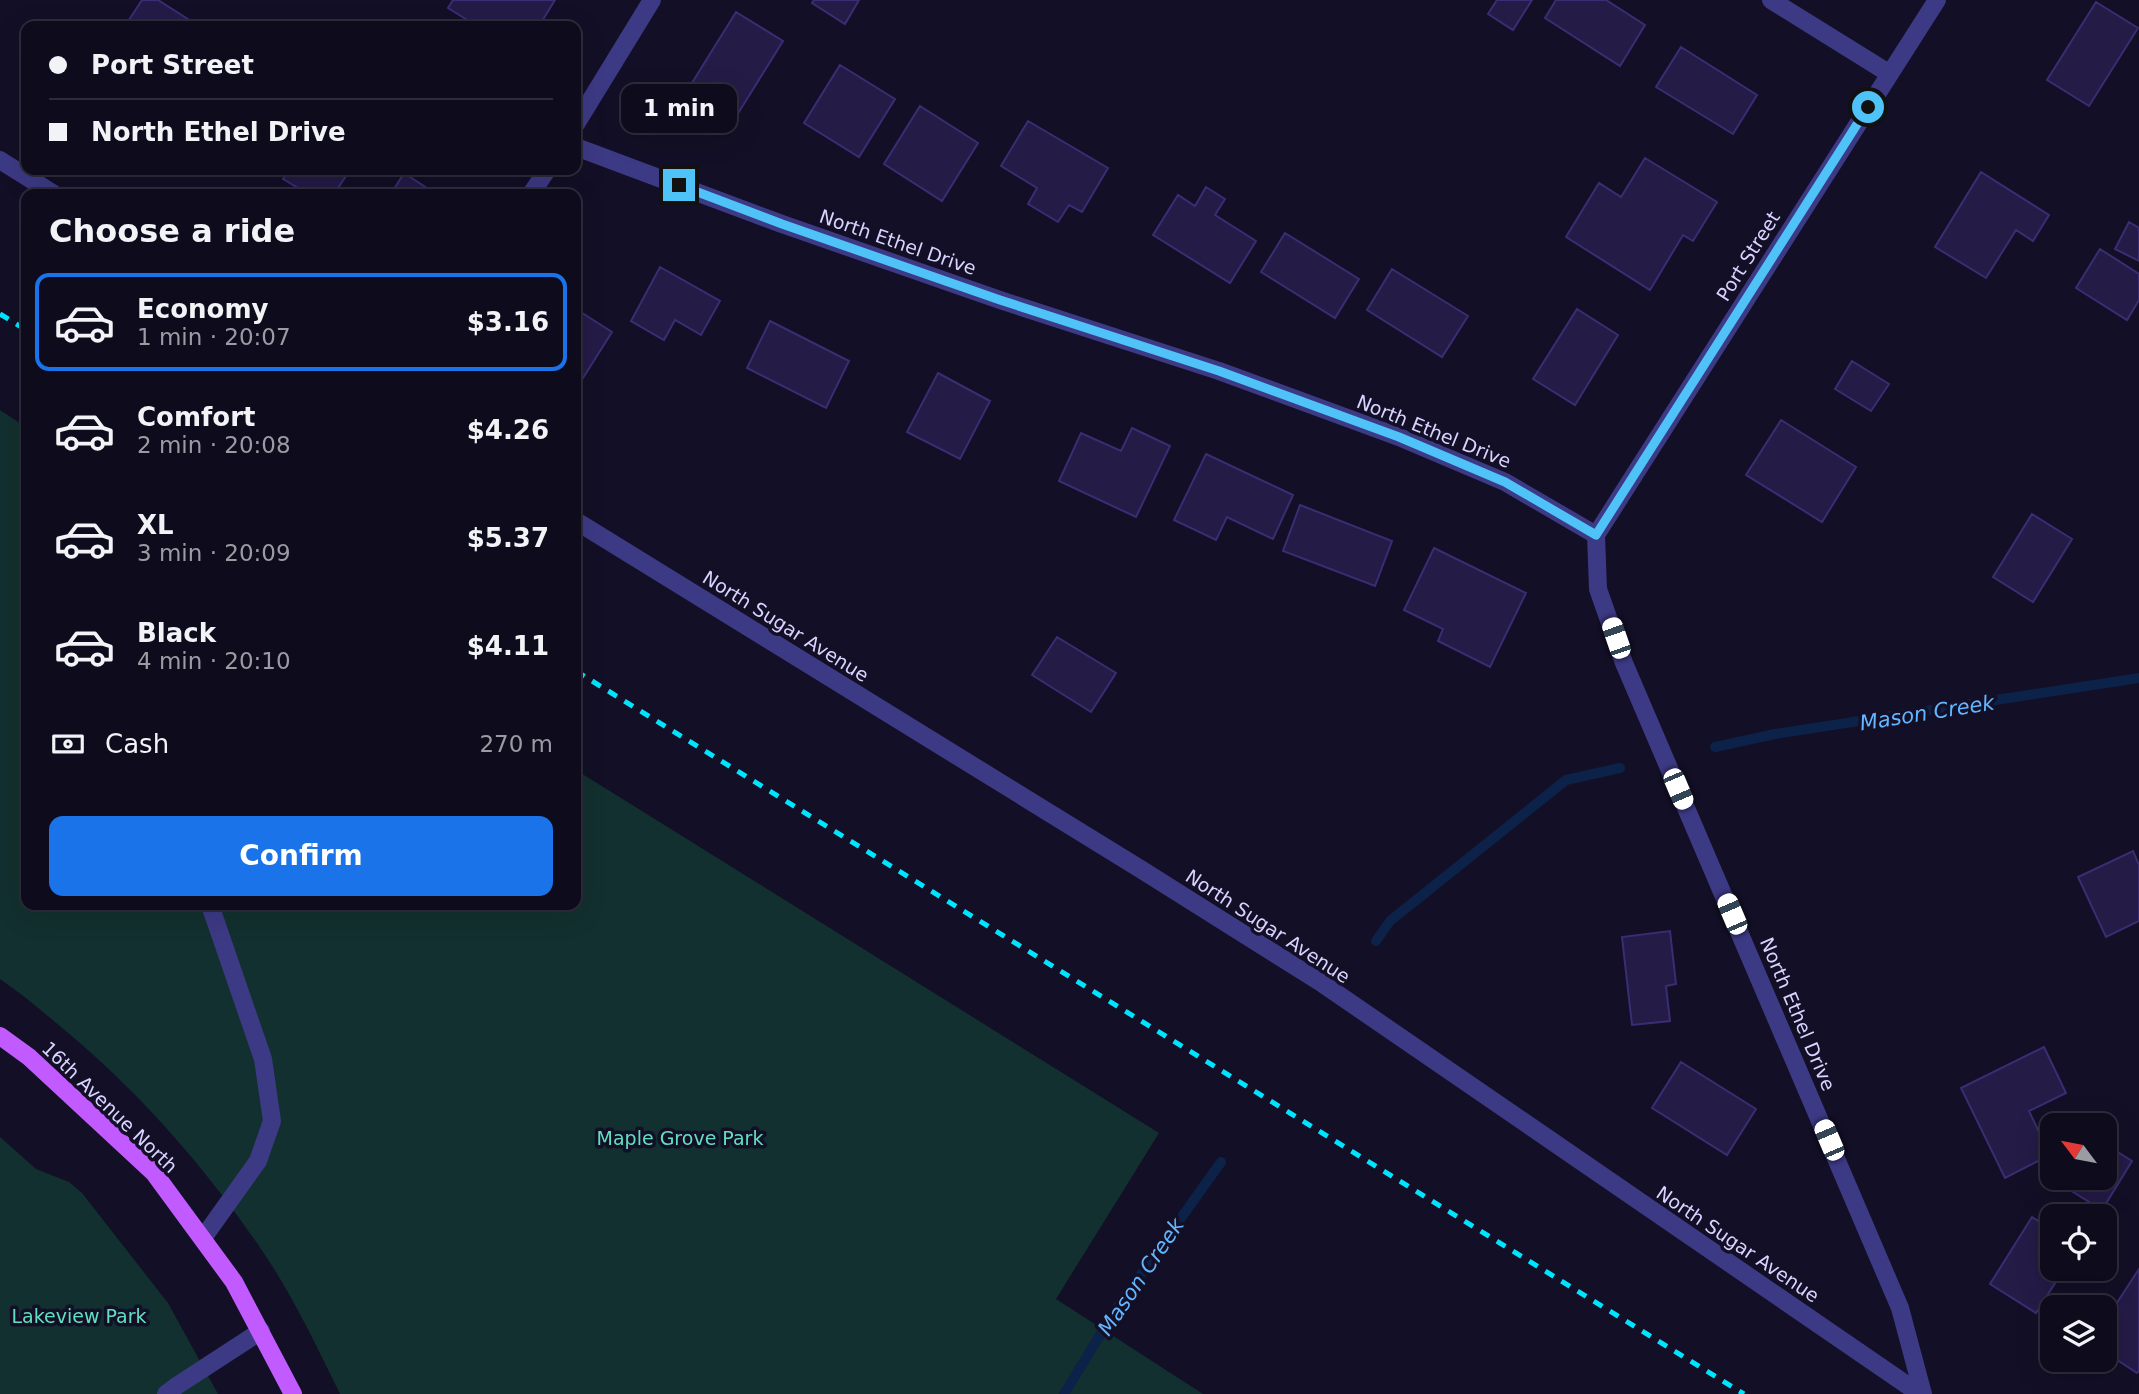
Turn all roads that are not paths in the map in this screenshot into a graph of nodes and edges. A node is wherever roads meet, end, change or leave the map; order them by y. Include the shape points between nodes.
1 (652, 0) edge
2 (1770, 0) edge
3 (1937, 0) edge
4 (1890, 74) junction
5 (581, 116) edge
6 (581, 149) edge
7 (0, 160) edge
8 (21, 173) edge
9 (24, 175) edge
10 (46, 189) edge
11 (581, 525) edge
12 (1596, 535) junction
13 (212, 910) edge
14 (0, 1037) edge
15 (203, 1238) junction
16 (261, 1331) junction
17 (166, 1394) edge
18 (293, 1394) edge
19 (1921, 1394) edge

1 - 5 street
2 - 4 street
3 - 4 street, Port Street
4 - 12 street, Port Street
6 - 12 street, North Ethel Drive via 782,224 1219,371 1399,437 1505,482
7 - 8 street
9 - 10 street
11 - 19 street, North Sugar Avenue via 1323,984
12 - 19 street, North Ethel Drive via 1598,589 1624,663 1900,1308
13 - 15 street via 263,1059 271,1121 258,1161
14 - 15 main road, 16th Avenue North via 29,1057 154,1173
15 - 16 main road, 16th Avenue North
16 - 17 street
16 - 18 main road, 16th Avenue North

